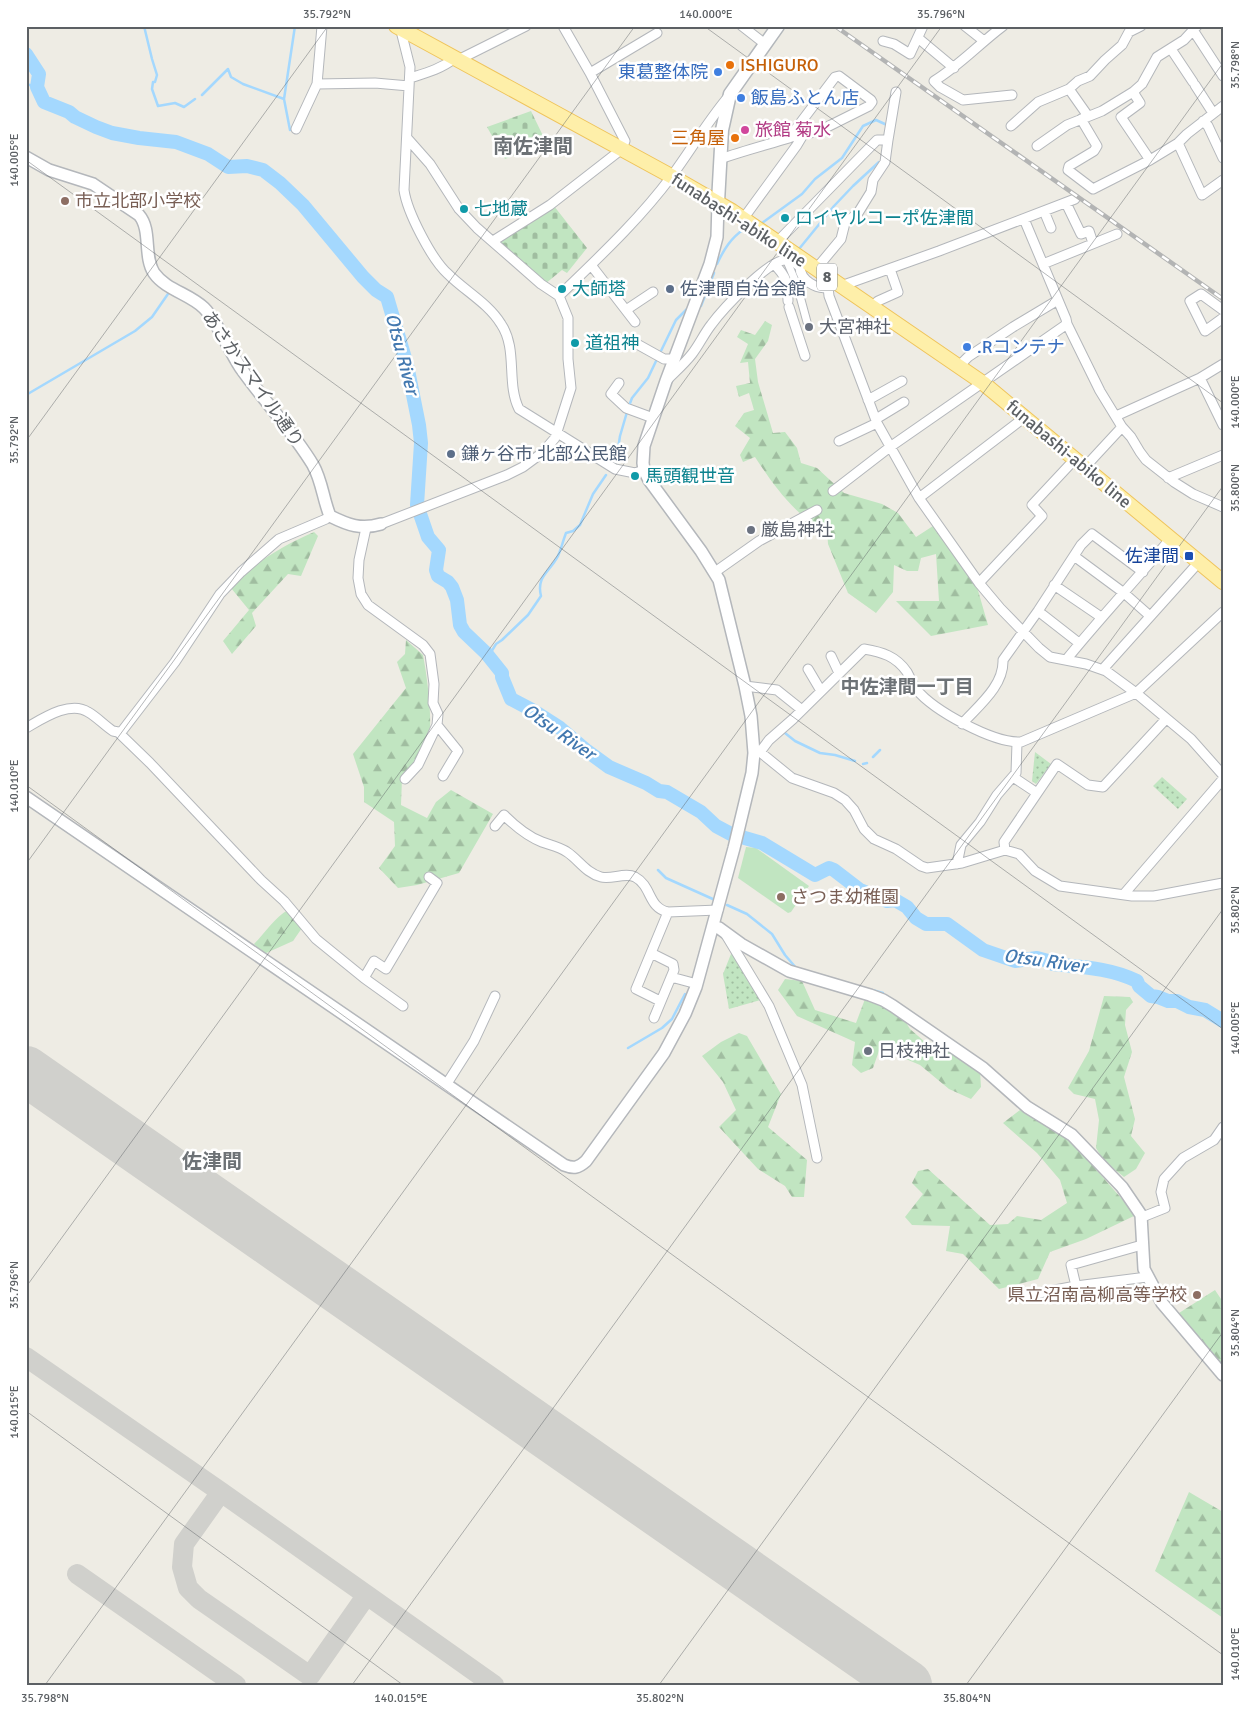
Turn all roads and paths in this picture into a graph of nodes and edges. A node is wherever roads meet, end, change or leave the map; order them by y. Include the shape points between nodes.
1 (322, 26) edge
2 (526, 26) edge
3 (562, 26) edge
4 (742, 26) edge
5 (778, 26) edge
6 (923, 26) edge
7 (965, 26) edge
8 (1003, 26) edge
9 (1141, 26) edge
10 (400, 28) edge
11 (1195, 28) edge
12 (661, 30) edge
13 (918, 38) junction
14 (883, 41) dead end
15 (984, 41) junction
16 (765, 44) junction
17 (1171, 49) junction
18 (457, 59) junction
19 (954, 68) junction
20 (590, 73) junction
21 (1223, 76) edge
22 (409, 82) junction
23 (317, 84) junction
24 (1069, 89) junction
25 (896, 92) dead end
26 (1133, 92) junction
27 (730, 94) junction
28 (1012, 95) dead end
29 (1223, 106) edge
30 (1213, 113) junction
31 (1085, 117) junction
32 (1203, 121) junction
33 (1011, 126) dead end
34 (296, 129) dead end
35 (803, 135) junction
36 (407, 138) junction
37 (789, 138) junction
38 (888, 140) junction
39 (1178, 143) junction
40 (1037, 146) dead end
41 (622, 149) junction
42 (26, 157) edge
43 (1223, 158) edge
44 (720, 160) junction
45 (1150, 160) junction
46 (671, 176) junction
47 (1223, 180) edge
48 (718, 202) junction
49 (1044, 211) junction
50 (743, 219) junction
51 (1024, 219) junction
52 (1051, 228) dead end
53 (1117, 234) dead end
54 (493, 241) junction
55 (777, 242) junction
56 (1093, 243) junction
57 (786, 259) junction
58 (774, 264) junction
59 (1043, 264) junction
60 (591, 265) junction
61 (816, 269) junction
62 (890, 269) junction
63 (834, 285) junction
64 (653, 292) dead end
65 (559, 296) junction
66 (1058, 300) junction
67 (872, 307) junction
68 (626, 310) junction
69 (1223, 310) edge
70 (1223, 318) edge
71 (635, 322) dead end
72 (807, 322) dead end
73 (1067, 324) junction
74 (637, 344) dead end
75 (805, 356) dead end
76 (674, 359) junction
77 (1223, 364) edge
78 (959, 366) junction
79 (1200, 378) junction
80 (902, 380) dead end
81 (666, 381) junction
82 (619, 383) dead end
83 (983, 383) junction
84 (868, 400) junction
85 (904, 402) dead end
86 (1116, 416) junction
87 (1025, 417) junction
88 (653, 418) junction
89 (877, 421) junction
90 (1223, 425) edge
91 (1122, 427) junction
92 (557, 432) junction
93 (839, 441) dead end
94 (890, 447) junction
95 (1223, 455) edge
96 (1080, 463) junction
97 (644, 470) junction
98 (1168, 478) junction
99 (833, 491) dead end
100 (919, 498) junction
101 (1223, 507) edge
102 (816, 510) dead end
103 (330, 516) junction
104 (381, 524) joint
105 (366, 528) junction
106 (1171, 538) junction
107 (1074, 556) junction
108 (1199, 562) junction
109 (715, 572) junction
110 (1143, 572) junction
111 (979, 582) junction
112 (1223, 582) edge
113 (1054, 585) junction
114 (1124, 593) junction
115 (1038, 611) junction
116 (1223, 612) edge
117 (1150, 616) junction
118 (1101, 617) junction
119 (1024, 632) junction
120 (1079, 643) junction
121 (831, 656) dead end
122 (1066, 660) junction
123 (808, 669) dead end
124 (1103, 669) junction
125 (839, 673) junction
126 (745, 686) junction
127 (821, 691) junction
128 (1136, 693) junction
129 (802, 710) junction
130 (1166, 719) junction
131 (962, 724) junction
132 (437, 725) junction
133 (26, 728) edge
134 (118, 732) junction
135 (1017, 742) junction
136 (757, 753) junction
137 (1223, 775) edge
138 (443, 776) dead end
139 (1013, 777) junction
140 (405, 779) dead end
141 (1223, 779) edge
142 (1037, 793) junction
143 (26, 798) edge
144 (496, 826) dead end
145 (1005, 850) junction
146 (958, 864) junction
147 (429, 876) dead end
148 (1223, 883) edge
149 (1124, 894) junction
150 (718, 910) junction
151 (668, 912) junction
152 (713, 926) junction
153 (724, 932) junction
154 (651, 953) junction
155 (671, 977) junction
156 (364, 978) junction
157 (696, 984) junction
158 (495, 996) dead end
159 (660, 1001) junction
160 (402, 1006) dead end
161 (654, 1018) dead end
162 (446, 1085) junction
163 (1223, 1128) edge
164 (817, 1158) dead end
165 (1141, 1216) junction
166 (1142, 1245) junction
167 (1147, 1277) junction
168 (1076, 1286) junction
169 (1023, 1296) dead end
170 (1223, 1375) edge

1 - 23 street
2 - 18 street
3 - 20 street
4 - 16 street
5 - 16 main road
6 - 13 street
7 - 15 street
8 - 15 street
9 - 24 street via 1129,32 1122,45 1090,76
10 - 18 main road, funabashi-abiko line / 8
10 - 22 street via 409,59
11 - 17 street
11 - 21 street
12 - 20 street
13 - 14 street via 910,54
13 - 19 street
15 - 19 street
16 - 27 main road
17 - 26 street via 1157,57 1142,84
17 - 30 street
18 - 22 street
18 - 41 main road, funabashi-abiko line / 8
19 - 28 street via 934,81 963,100
20 - 41 street via 625,140
22 - 23 street
22 - 36 street
23 - 34 street
24 - 31 street
24 - 33 street via 1038,102
25 - 38 street
26 - 31 street via 1102,111
26 - 45 street via 1140,103 1121,117
27 - 44 main road
27 - 46 street
29 - 30 street
30 - 32 street
31 - 40 street
31 - 45 street via 1097,146 1068,170 1093,189
32 - 39 street
32 - 43 street
35 - 37 street
35 - 37 street via 820,131 872,102 839,76 835,77
35 - 50 street
36 - 54 street via 430,164 459,208
36 - 92 street via 404,190 413,218 442,269 502,324 507,335 513,394 519,409
37 - 44 street
38 - 55 street via 877,140
38 - 61 street via 885,162 873,180 871,192 858,213 845,223 841,240
39 - 45 street
39 - 47 street via 1202,195
41 - 46 main road, funabashi-abiko line / 8
41 - 54 street via 550,205
42 - 103 street, あさかスマイル通り via 49,170 93,184 142,219 154,272 205,309 241,367 313,465
44 - 48 main road
46 - 48 main road, funabashi-abiko line / 8
46 - 60 street via 621,237
48 - 50 main road, funabashi-abiko line / 8
48 - 76 street via 717,237 710,264
49 - 51 street
49 - 52 street
49 - 56 street via 1070,201 1081,234 1089,231
50 - 55 main road, funabashi-abiko line / 8
51 - 59 street
51 - 62 street via 941,256
53 - 56 street
54 - 65 street
55 - 61 main road, funabashi-abiko line / 8
56 - 59 street
57 - 58 street
57 - 63 street via 798,265 801,274 813,285 822,288
57 - 72 street
58 - 75 street via 788,284 788,304
58 - 81 street via 721,313 692,353
59 - 66 street
60 - 65 street
60 - 68 street
61 - 63 main road, funabashi-abiko line / 8
62 - 63 street
62 - 67 street via 898,292
63 - 67 main road, funabashi-abiko line / 8
63 - 84 street via 829,296
64 - 68 street
65 - 92 street via 568,318 571,388
66 - 73 street
66 - 78 street
67 - 78 main road, funabashi-abiko line / 8
68 - 71 street
69 - 70 street via 1201,294 1190,301 1205,331
73 - 83 street
73 - 86 street
74 - 76 street via 664,359
76 - 81 street
77 - 79 street
78 - 83 main road, funabashi-abiko line / 8
79 - 86 street
79 - 90 street
80 - 84 street
81 - 88 street
82 - 88 street via 611,394 628,409
83 - 87 main road, funabashi-abiko line / 8
83 - 94 street
84 - 89 street
85 - 89 street
86 - 91 street
87 - 96 main road, funabashi-abiko line / 8
87 - 100 street
88 - 97 street via 644,446
89 - 93 street
89 - 94 street
91 - 96 street
91 - 98 street via 1146,460
92 - 97 street via 612,468 634,473
92 - 104 street via 556,438 542,453 507,476
94 - 99 street
94 - 100 street
95 - 98 street
96 - 106 main road, funabashi-abiko line / 8
96 - 111 street via 1032,505 1042,516
97 - 109 street
98 - 101 street
100 - 111 street
102 - 109 street via 759,541
103 - 105 street
103 - 134 street via 279,539 229,584 175,662
104 - 105 street
105 - 132 street via 359,560 361,594 368,605 423,645 430,654
106 - 108 main road, funabashi-abiko line / 8
106 - 110 street
107 - 110 street via 1092,534
107 - 113 street
107 - 114 street
108 - 112 main road, funabashi-abiko line / 8
108 - 117 street
109 - 126 street via 728,611
110 - 114 street
111 - 119 street
113 - 115 street
113 - 118 street
114 - 117 street
114 - 118 street
115 - 119 street
115 - 120 street
116 - 128 street
117 - 124 street
118 - 120 street
119 - 122 street via 1050,657
119 - 131 street via 1004,660 992,692
120 - 122 street
121 - 125 street
122 - 124 street
123 - 127 street
124 - 128 street
125 - 127 street
125 - 131 street via 864,645 883,652 905,670 917,689 932,703
126 - 129 street via 777,690
126 - 136 street
127 - 129 street
128 - 130 street
128 - 135 street
129 - 136 street
130 - 137 street via 1191,739
130 - 142 street via 1102,787 1088,786 1058,764
131 - 135 street
132 - 138 street via 458,751
132 - 140 street via 418,765
133 - 134 street via 71,708 86,710 107,728
134 - 156 street via 284,901 316,939
135 - 139 street via 1016,773
136 - 146 street via 792,778 845,800 874,839 921,866
136 - 150 street
139 - 142 street
139 - 146 street via 961,844
141 - 149 street
142 - 145 street via 1004,842
143 - 162 street
144 - 151 street via 504,815 539,841 566,851 595,875 603,878 634,876 651,895 655,906
145 - 146 street
145 - 149 street via 1019,854 1035,871 1060,886
147 - 156 street via 437,883 386,969 374,961
148 - 149 street via 1154,896
150 - 151 street
150 - 152 street
151 - 154 street
152 - 153 street
152 - 157 street
153 - 164 street via 769,1006 802,1085
153 - 165 street via 789,971 870,995 900,1010 983,1068 1027,1107 1072,1136 1122,1187
154 - 155 street via 673,964
154 - 159 street via 636,989
155 - 157 street
155 - 159 street
156 - 160 street
157 - 162 street via 685,1014 664,1053 579,1167 564,1165
158 - 162 street via 474,1041
159 - 161 street
163 - 165 street via 1214,1140 1183,1158 1164,1179 1161,1192 1165,1208
165 - 166 street
166 - 167 street
166 - 168 street via 1071,1265
167 - 168 street
167 - 170 street via 1162,1303
168 - 169 street

